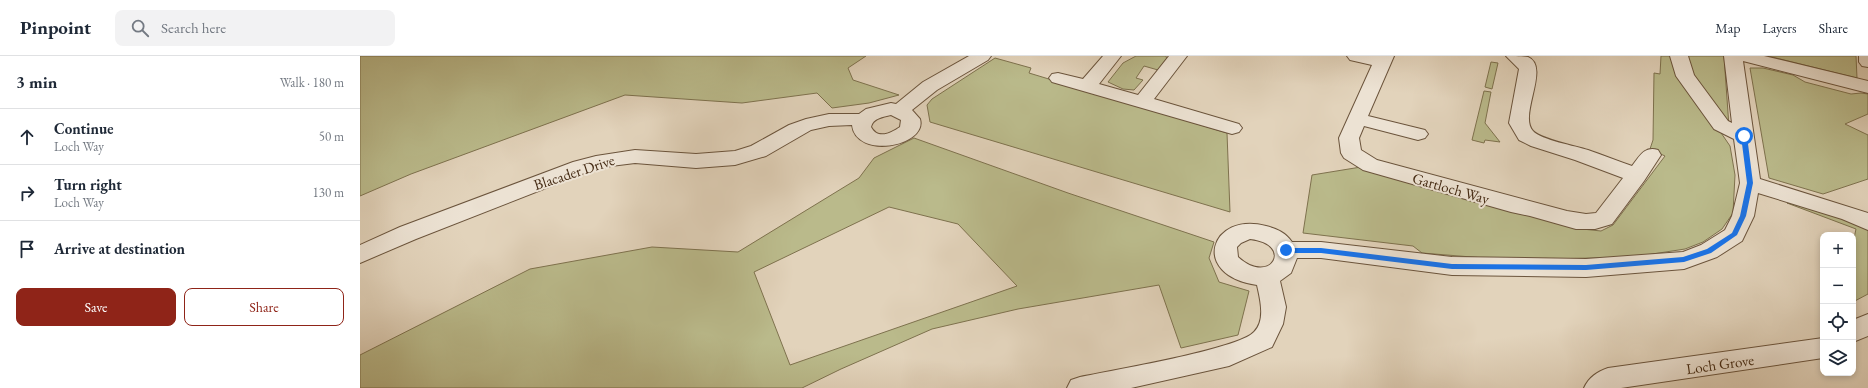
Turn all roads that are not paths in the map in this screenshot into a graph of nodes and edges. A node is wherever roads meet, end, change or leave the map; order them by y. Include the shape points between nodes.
1 (982, 56) edge
2 (1112, 56) edge
3 (1178, 56) edge
4 (1356, 56) edge
5 (1515, 56) edge
6 (1679, 56) edge
7 (1733, 56) edge
8 (1742, 56) edge
9 (1868, 56) edge
10 (1384, 59) edge
11 (1868, 62) edge
12 (1058, 78) dead end
13 (1087, 86) junction
14 (1868, 87) edge
15 (1142, 102) junction
16 (900, 110) junction
17 (1358, 119) junction
18 (864, 120) junction
19 (1232, 128) dead end
20 (1418, 134) dead end
21 (1744, 136) junction
22 (1651, 155) dead end
23 (1636, 176) junction
24 (1750, 183) junction
25 (1868, 222) edge
26 (1286, 250) junction
27 (360, 255) edge
28 (1267, 276) junction
29 (1868, 324) edge
30 (1856, 330) edge
31 (1820, 348) edge
32 (1080, 388) edge
33 (1596, 388) edge

1 - 16 street via 930,86
2 - 13 street
3 - 15 street
4 - 10 street
5 - 23 street via 1525,63 1528,69 1519,123 1526,136
6 - 21 street via 1685,76 1721,125
7 - 21 street
8 - 14 street
9 - 11 street
10 - 17 street, Gartloch Way
12 - 13 street
13 - 15 street
15 - 19 street
16 - 18 street via 880,110
16 - 18 street via 911,118 911,124 902,135 894,138 878,140 866,137 860,126
17 - 20 street
17 - 23 street, Gartloch Way via 1349,138 1351,153 1370,165 1568,219 1596,222 1604,219
18 - 27 street, Blacader Drive via 821,120 796,129 769,146 746,155 722,160 696,162 645,156 603,160 415,230
21 - 24 street
22 - 23 street, Gartloch Way
24 - 25 street
24 - 26 street via 1743,216 1734,235 1709,251 1684,260 1586,268 1452,266 1321,250
26 - 28 street via 1286,264
26 - 28 street via 1275,238 1258,232 1240,233 1227,243 1224,250 1226,258 1237,270 1257,277
28 - 32 street via 1274,307 1271,324 1263,340 1229,356
29 - 30 street
31 - 33 street, Loch Grove via 1608,379

